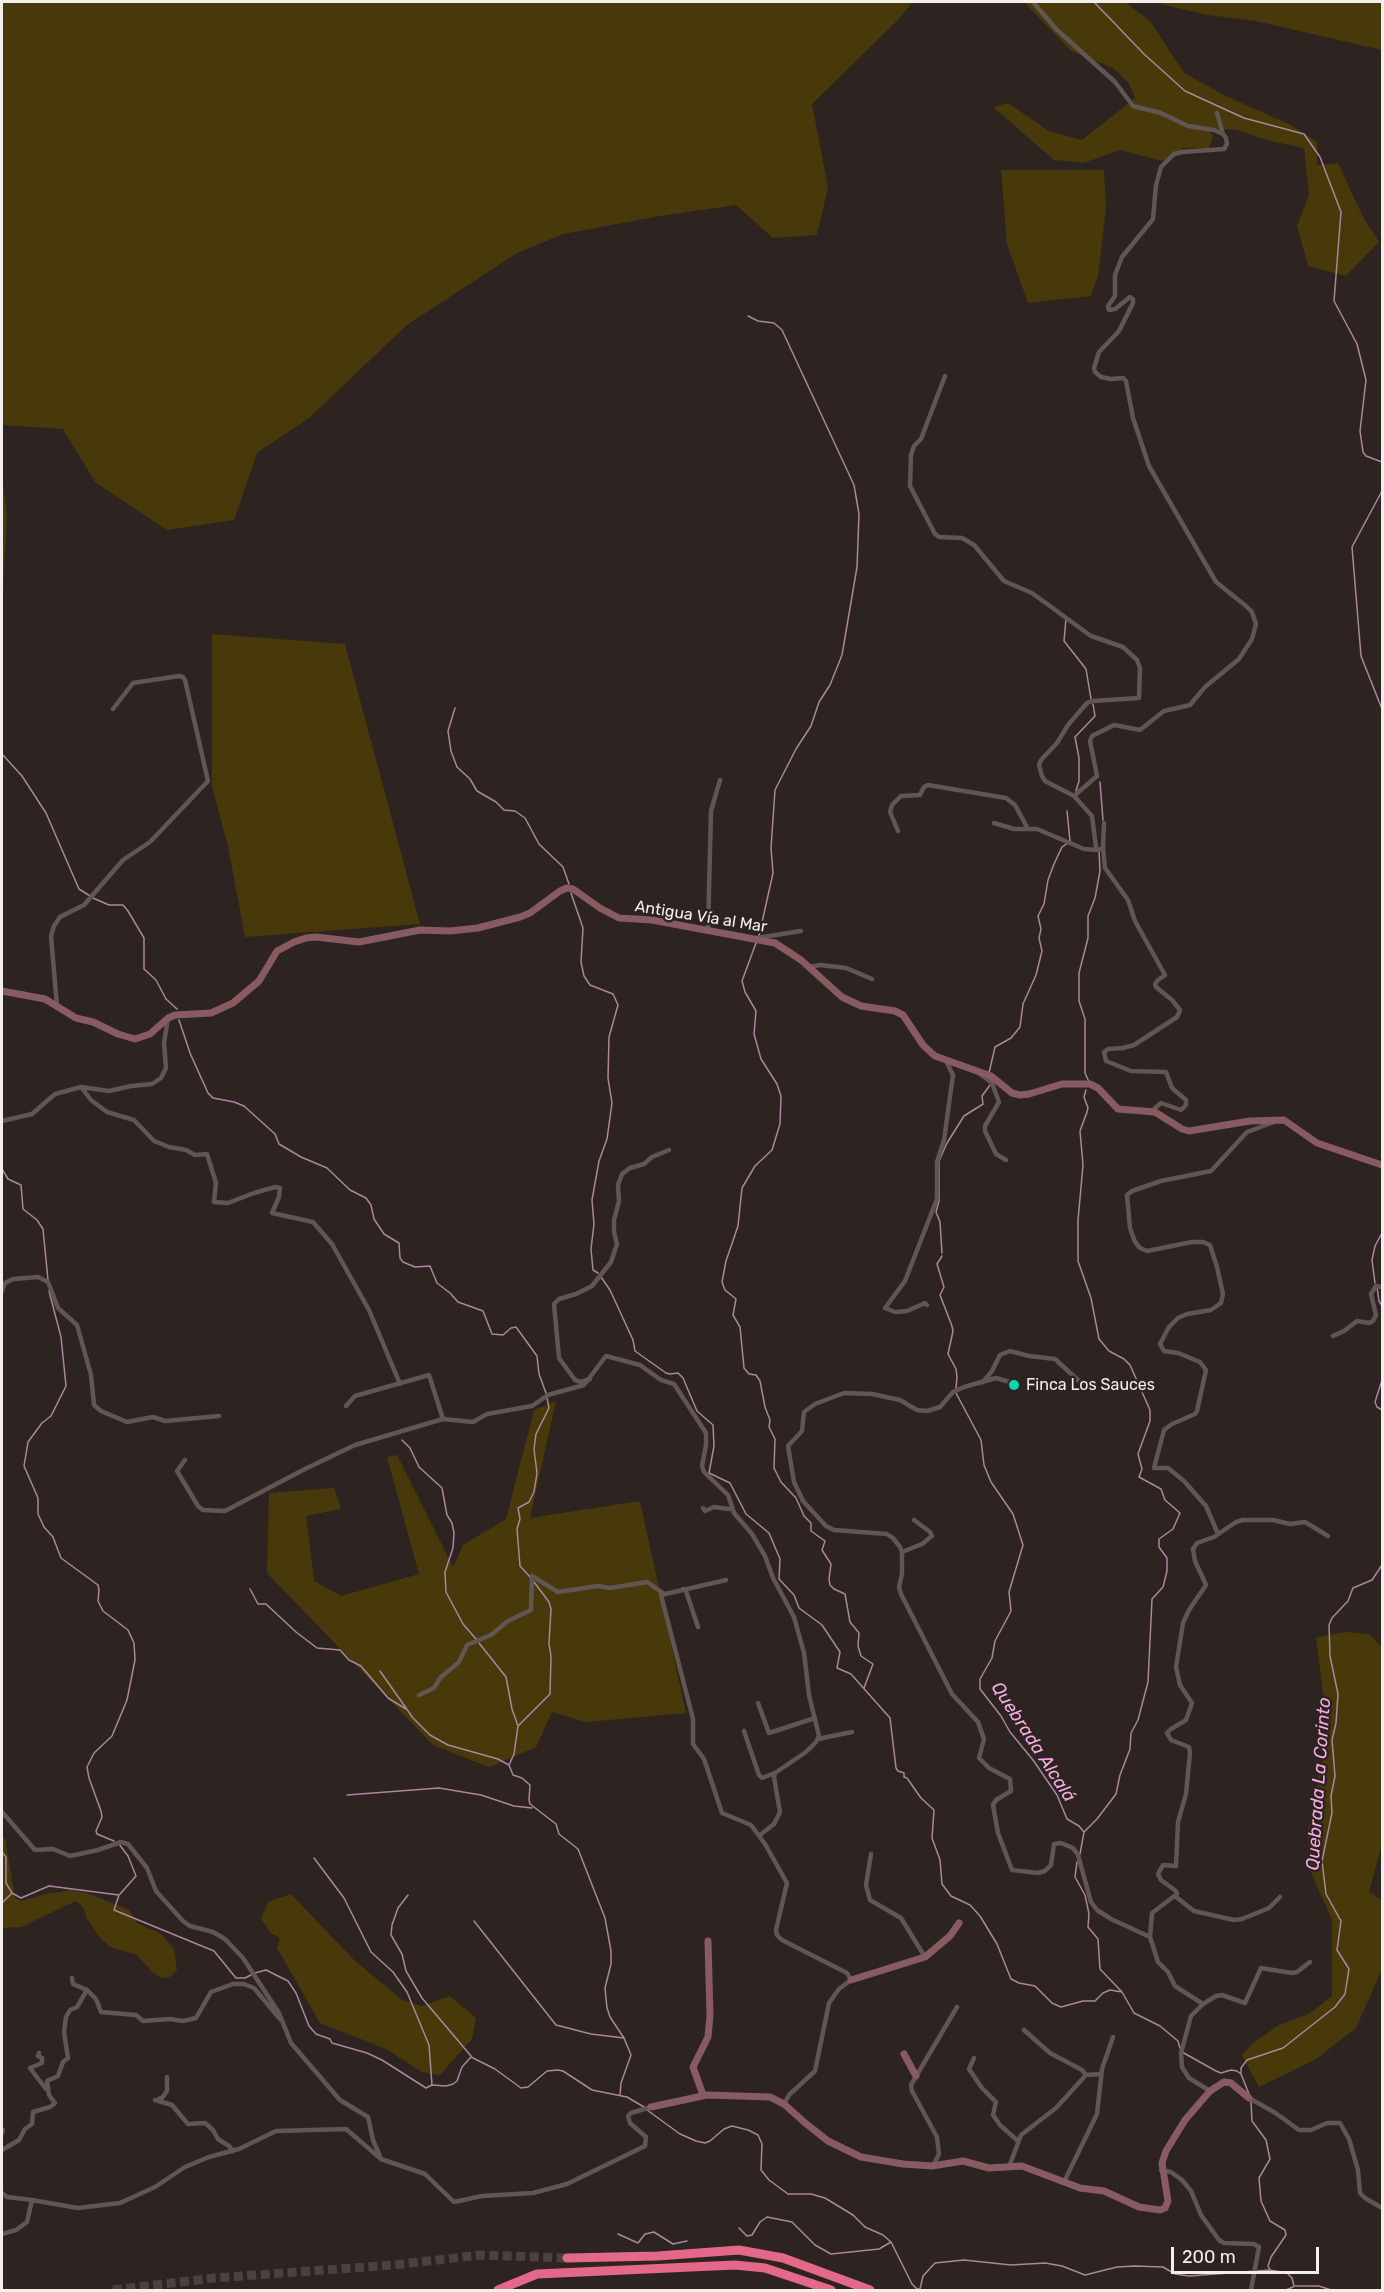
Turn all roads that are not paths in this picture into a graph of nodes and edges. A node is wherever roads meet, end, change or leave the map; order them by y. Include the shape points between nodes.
1 (1033, 2) edge
2 (1217, 113) dead end
3 (1223, 134) junction
4 (945, 376) dead end
5 (113, 709) dead end
6 (720, 780) dead end
7 (1074, 796) junction
8 (1104, 822) dead end
9 (994, 824) dead end
10 (1027, 827) junction
11 (898, 831) dead end
12 (1100, 849) junction
13 (708, 930) junction
14 (801, 931) dead end
15 (755, 939) junction
16 (809, 967) junction
17 (872, 979) dead end
18 (2, 991) edge
19 (57, 1006) junction
20 (168, 1018) junction
21 (946, 1061) junction
22 (979, 1072) junction
23 (81, 1088) junction
24 (1155, 1112) junction
25 (1282, 1120) junction
26 (2, 1121) edge
27 (669, 1150) dead end
28 (1006, 1160) dead end
29 (1383, 1165) edge
30 (1383, 1287) edge
31 (2, 1291) edge
32 (927, 1305) dead end
33 (1333, 1336) dead end
34 (590, 1379) junction
35 (1079, 1381) dead end
36 (1010, 1382) dead end
37 (981, 1383) junction
38 (400, 1384) junction
39 (346, 1406) dead end
40 (219, 1416) dead end
41 (443, 1419) junction
42 (185, 1460) dead end
43 (732, 1507) junction
44 (703, 1508) dead end
45 (914, 1520) dead end
46 (1218, 1534) junction
47 (1328, 1536) dead end
48 (902, 1552) junction
49 (726, 1580) dead end
50 (683, 1589) junction
51 (663, 1593) junction
52 (698, 1627) dead end
53 (419, 1695) dead end
54 (758, 1703) dead end
55 (815, 1718) junction
56 (744, 1731) dead end
57 (852, 1732) dead end
58 (818, 1739) junction
59 (775, 1773) junction
60 (2, 1812) edge
61 (760, 1835) junction
62 (871, 1854) dead end
63 (1176, 1897) junction
64 (1280, 1897) dead end
65 (959, 1923) dead end
66 (1150, 1937) junction
67 (708, 1941) dead end
68 (925, 1957) junction
69 (1310, 1962) dead end
70 (72, 1978) dead end
71 (851, 1980) junction
72 (87, 1990) junction
73 (1203, 2004) junction
74 (957, 2007) dead end
75 (284, 2023) junction
76 (1024, 2030) dead end
77 (1113, 2037) dead end
78 (39, 2053) dead end
79 (904, 2054) dead end
80 (974, 2058) dead end
81 (1101, 2074) junction
82 (1086, 2075) junction
83 (916, 2076) junction
84 (167, 2077) dead end
85 (47, 2091) junction
86 (1210, 2091) junction
87 (704, 2095) junction
88 (1250, 2099) joint
89 (784, 2104) junction
90 (648, 2109) joint
91 (1018, 2140) junction
92 (2, 2150) edge
93 (233, 2151) junction
94 (381, 2159) junction
95 (932, 2166) junction
96 (1009, 2167) junction
97 (1161, 2170) junction
98 (1064, 2182) junction
99 (2, 2193) edge
100 (32, 2200) junction
101 (1383, 2208) edge
102 (2, 2235) edge
103 (567, 2258) tunnel mouth
104 (498, 2290) edge
105 (831, 2290) edge
106 (870, 2290) edge
107 (1251, 2290) edge

1 - 3 street via 1056,29 1115,82 1133,106
2 - 3 street
3 - 7 street via 1227,142 1224,149 1182,152 1161,167 1153,219 1122,257 1115,275 1114,298 1108,308 1118,308 1128,298 1133,303 1119,331 1099,352 1094,368 1101,377 1126,381 1149,466 1216,582 1252,612 1255,632 1236,662 1205,687 1191,705 1164,711 1140,730 1114,725 1092,736 1097,776
4 - 7 street via 911,455 910,486 935,534 962,538 974,545 1004,581 1032,593 1091,636 1123,647 1140,668 1139,698 1087,703 1041,760 1039,767 1045,781
5 - 19 street via 133,683 183,677 208,781 150,842 123,860 84,905 60,917 51,936
6 - 13 street via 711,811
7 - 12 street via 1092,816 1093,840
8 - 12 street
9 - 10 street via 1014,829
10 - 11 street via 1014,805 1003,796 928,785 920,795 901,796 892,805 890,812
10 - 12 street via 1084,849
12 - 24 street via 1105,868 1128,900 1135,921 1164,972 1156,987 1180,1011 1177,1017 1134,1045 1104,1052 1106,1060 1131,1071 1166,1072 1172,1088 1186,1100 1186,1105 1181,1110 1161,1103
13 - 15 main road, Antigua Vía al Mar
13 - 20 main road, Antigua Vía al Mar via 619,918 581,892 567,888 530,913 478,928 420,930 359,942 316,937 300,940 277,951 251,989 228,1006 211,1013
14 - 15 street
15 - 16 main road, Antigua Vía al Mar via 784,947
16 - 17 street via 846,968
16 - 21 main road, Antigua Vía al Mar via 849,1002 903,1015 923,1045
18 - 19 main road, Antigua Vía al Mar via 39,997
19 - 20 main road, Antigua Vía al Mar via 76,1018 135,1039 150,1034
20 - 23 street via 164,1042 166,1068 157,1081 109,1091
21 - 22 main road, Antigua Vía al Mar
21 - 32 street via 953,1075 937,1162 937,1199 904,1281 885,1308 900,1311
22 - 24 main road, Antigua Vía al Mar via 1020,1095 1062,1084 1090,1084 1118,1109
22 - 28 street via 992,1083 999,1102 985,1131 996,1154
23 - 26 street via 55,1094 32,1114
23 - 38 street via 107,1112 134,1120 154,1141 195,1155 207,1154 215,1180 214,1202 228,1203 280,1188 272,1213 313,1222 332,1244 369,1310
24 - 25 main road, Antigua Vía al Mar via 1188,1131
25 - 29 main road via 1317,1143
25 - 46 street via 1247,1132 1211,1171 1161,1180 1127,1195 1130,1228 1140,1248 1147,1251 1203,1242 1210,1245 1217,1267 1223,1294 1219,1305 1178,1318 1160,1344 1164,1351 1200,1362 1206,1370 1197,1411 1164,1430 1154,1468 1168,1468 1184,1480 1206,1506
27 - 34 street via 622,1174 614,1220 617,1244 611,1262 592,1286 554,1304 559,1358 575,1380
30 - 33 street via 1376,1286 1371,1294 1376,1315 1373,1321 1357,1320
31 - 40 street via 5,1283 13,1279 38,1277 48,1282 58,1308 77,1325 91,1375 94,1405 101,1411 127,1422
34 - 41 street via 584,1385 548,1395 532,1406 488,1414 473,1422
34 - 43 street via 606,1356 640,1365 660,1380 677,1386 706,1433 702,1468 729,1495
35 - 37 street via 1054,1359 1010,1351 999,1356
36 - 37 street via 996,1378
37 - 48 street via 957,1390 940,1407 927,1411 884,1395 844,1393 815,1404 803,1414 802,1431 788,1449 794,1482 803,1501 830,1529 887,1534
38 - 39 street via 355,1396
38 - 41 street via 430,1376
41 - 42 street via 355,1445 225,1511 203,1510 198,1506 177,1471
43 - 44 street
43 - 55 street via 765,1556 794,1617
45 - 48 street via 932,1536
46 - 47 street via 1236,1522 1256,1520 1305,1522
46 - 63 street via 1197,1543 1193,1549 1206,1587 1183,1623 1176,1667 1180,1685 1192,1703 1186,1720 1167,1733 1171,1740 1191,1749 1178,1822 1176,1866 1161,1866 1158,1874 1176,1891
48 - 66 street via 899,1587 903,1600 952,1694 978,1722 984,1739 979,1758 1010,1779 1011,1791 996,1800 993,1809 1011,1869 1019,1873 1045,1871 1051,1865 1054,1844 1073,1848 1097,1910
49 - 50 street
50 - 51 street
50 - 52 street
51 - 53 street via 647,1582 558,1592 532,1576 531,1610 467,1645 459,1662 434,1688
51 - 61 street via 693,1719 693,1744 704,1759 722,1813 747,1823
54 - 55 street via 769,1733
55 - 58 street
56 - 59 street via 759,1775 762,1778
57 - 58 street
58 - 59 street
59 - 61 street via 780,1812 774,1824
60 - 75 street via 35,1850 53,1850 70,1857 121,1842 128,1844 147,1868 156,1891 183,1921 213,1932 234,1947
61 - 71 street via 787,1884 777,1935 848,1974
62 - 68 street via 866,1885 870,1900 901,1918
63 - 64 street via 1194,1911 1234,1920 1269,1908
63 - 66 street via 1152,1913
65 - 68 main road
66 - 73 street via 1158,1962 1175,1986
67 - 87 main road via 708,2037 693,2067
68 - 71 main road
69 - 73 street via 1292,1973 1261,1968 1245,2003 1222,1995
70 - 72 street via 73,1984
71 - 89 street via 838,1989 829,2003 815,2072
72 - 75 street via 101,2012 136,2015 143,2021 183,2021 196,2018 212,1992 244,1984 254,1988
72 - 85 street via 77,2007 68,2013 64,2032 68,2056 58,2076 48,2079
73 - 86 street via 1191,2016 1181,2060 1185,2073
74 - 83 street
75 - 94 street via 291,2043 336,2096 368,2117
76 - 82 street via 1050,2053
77 - 81 street
78 - 85 street via 42,2063 30,2068
79 - 83 main road
80 - 91 street via 969,2069 996,2102 993,2115
81 - 82 street
81 - 98 street via 1097,2114
82 - 91 street via 1056,2108 1025,2130
83 - 95 street via 911,2082 912,2091 937,2137 939,2154
84 - 93 street via 167,2091 157,2100 172,2105 188,2124 205,2123
85 - 92 street via 55,2104 33,2112 32,2124 19,2140
86 - 88 main road via 1224,2082 1231,2083
86 - 97 main road via 1185,2120 1166,2151
87 - 89 main road via 761,2096
87 - 90 main road
88 - 101 street via 1299,2130 1340,2124 1358,2170 1360,2193
89 - 95 main road via 828,2141 861,2157
90 - 94 street via 631,2113 627,2119 646,2137 645,2146 567,2184 534,2193 454,2202 425,2174
91 - 96 street
93 - 94 street via 276,2131 340,2128
93 - 100 street via 185,2168 120,2203 78,2208
95 - 96 main road via 963,2161 987,2168
96 - 98 main road via 1022,2166
97 - 98 main road via 1168,2201 1160,2210
97 - 107 street via 1182,2180 1219,2240 1257,2245
99 - 100 street
100 - 102 street via 27,2222
103 - 106 highway via 739,2250 783,2258
104 - 105 highway via 537,2274 735,2265 765,2268

